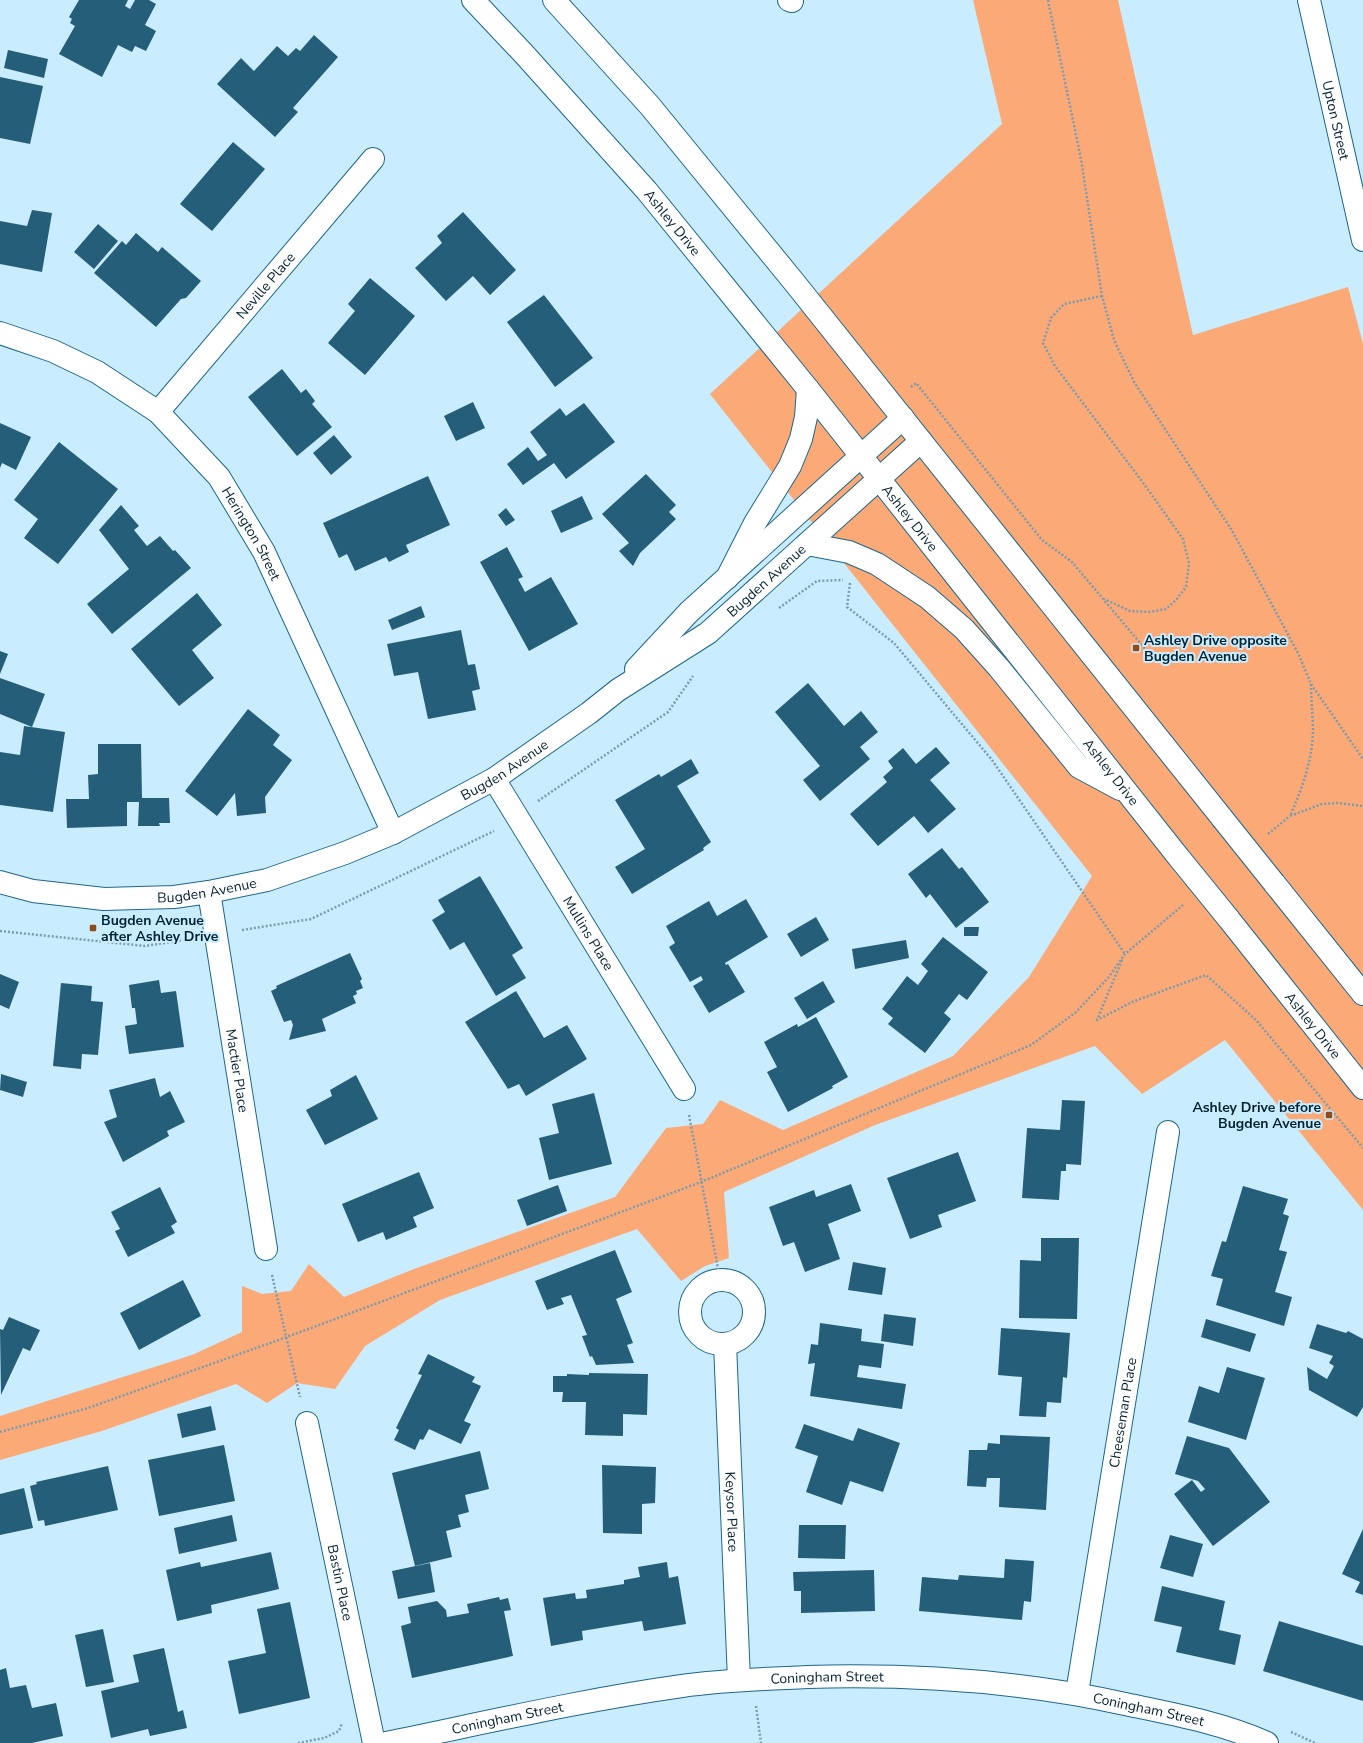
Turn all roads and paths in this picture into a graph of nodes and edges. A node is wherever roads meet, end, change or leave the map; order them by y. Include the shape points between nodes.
1 (473, 0) edge
2 (554, 0) edge
3 (1048, 0) edge
4 (1309, 0) edge
5 (373, 159) dead end
6 (1363, 240) edge
7 (1102, 296) junction
8 (0, 333) edge
9 (808, 389) junction
10 (158, 412) junction
11 (903, 418) junction
12 (921, 441) junction
13 (861, 456) junction
14 (879, 479) junction
15 (807, 544) junction
16 (727, 578) junction
17 (775, 611) dead end
18 (1146, 650) dead end
19 (694, 675) dead end
20 (1311, 684) junction
21 (618, 690) junction
22 (1363, 759) edge
23 (494, 779) junction
24 (1127, 792) junction
25 (1363, 806) edge
26 (516, 816) junction
27 (393, 833) junction
28 (0, 882) edge
29 (209, 892) junction
30 (0, 931) edge
31 (216, 935) junction
32 (1125, 954) junction
33 (1363, 994) edge
34 (1363, 1088) edge
35 (684, 1089) joint
36 (1168, 1132) dead end
37 (1363, 1148) edge
38 (701, 1182) junction
39 (266, 1249) joint
40 (720, 1279) junction
41 (287, 1338) junction
42 (725, 1344) junction
43 (307, 1423) joint
44 (0, 1432) edge
45 (739, 1680) junction
46 (1077, 1693) junction
47 (374, 1743) edge
48 (386, 1743) edge
49 (1267, 1743) edge

1 - 9 street, Ashley Drive via 647,190
2 - 11 street via 650,106
3 - 7 path via 1081,159
4 - 6 street, Upton Street
5 - 10 street, Neville Place
7 - 18 path via 1064,304 1051,318 1043,343 1055,366 1184,539 1189,563 1186,587 1166,609 1130,611 1102,598
7 - 20 path via 1114,340 1134,382 1231,529 1298,653
8 - 10 street, Herington Street via 53,351 90,369
9 - 13 street, Ashley Drive
9 - 16 street via 801,439 790,466 755,522
10 - 27 street, Herington Street via 219,477 264,552
11 - 12 street
11 - 13 street
12 - 14 street, Bugden Avenue
12 - 33 street, bridge
13 - 14 street, Ashley Drive
13 - 16 street
14 - 15 street, Bugden Avenue
14 - 24 street, Ashley Drive
15 - 21 street, Bugden Avenue via 708,633
15 - 24 street via 849,552 871,562 927,597 964,628 1079,767
16 - 21 street via 689,612
17 - 32 path via 817,581 851,580 847,607 894,643 992,760
19 - 26 path via 668,712
20 - 22 path
20 - 25 path via 1311,758 1290,816 1322,804
21 - 23 street, Bugden Avenue
23 - 26 street, Mullins Place
23 - 27 street, Bugden Avenue
24 - 34 street, Ashley Drive, bridge
26 - 31 path via 497,829 311,920
26 - 35 street, Mullins Place
27 - 29 street, Bugden Avenue via 267,880
28 - 29 street, Bugden Avenue via 33,891 104,899 174,897
29 - 31 street, Mactier Place
30 - 31 path via 145,946
31 - 39 street, Mactier Place
32 - 37 path via 1097,1020 1132,1002 1206,975 1256,1020
32 - 38 path via 1108,978 1075,1013 1031,1045
35 - 38 path
36 - 46 street, Cheeseman Place
38 - 40 path
38 - 41 path
39 - 41 path
40 - 42 street via 700,1289 693,1298 690,1314 696,1330 704,1338
40 - 42 street via 736,1282 749,1293 755,1309 749,1330 741,1338
41 - 43 path
41 - 44 path via 88,1408
42 - 45 street, Keysor Place
43 - 47 street, Bastin Place
45 - 46 street, Coningham Street via 864,1675 949,1678
45 - 48 street, Coningham Street via 682,1686 570,1705
46 - 49 street, Coningham Street via 1212,1723

